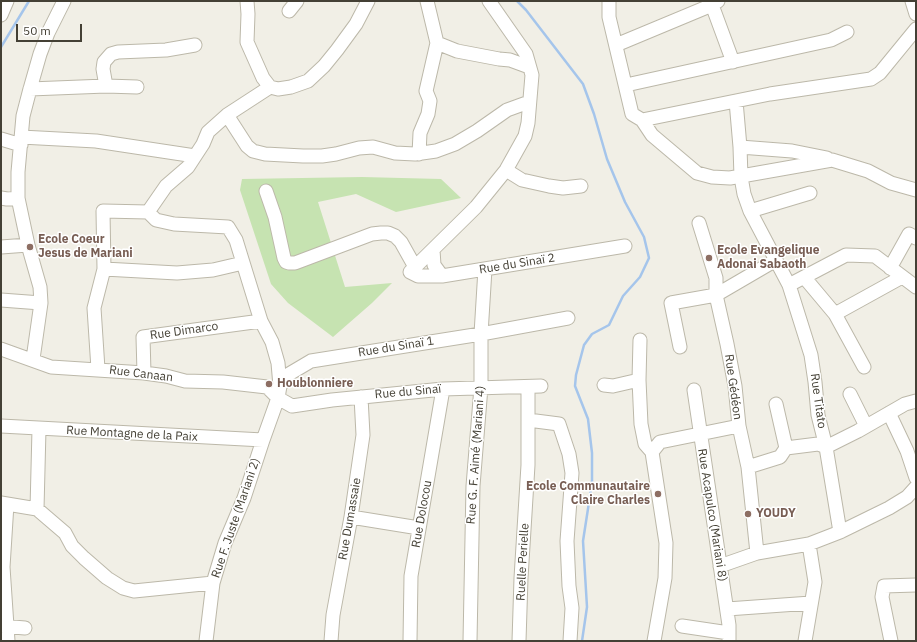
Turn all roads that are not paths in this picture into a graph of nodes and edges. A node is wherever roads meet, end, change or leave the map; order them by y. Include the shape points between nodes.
1 (8, 1) edge
2 (64, 1) edge
3 (247, 1) edge
4 (297, 1) edge
5 (368, 1) edge
6 (426, 1) edge
7 (489, 1) edge
8 (609, 1) edge
9 (912, 1) edge
10 (715, 3) edge
11 (289, 11) dead end
12 (916, 14) edge
13 (1, 15) edge
14 (916, 29) edge
15 (847, 32) dead end
16 (437, 43) junction
17 (195, 45) dead end
18 (616, 45) junction
19 (733, 62) junction
20 (529, 67) junction
21 (106, 86) junction
22 (626, 86) junction
23 (137, 87) dead end
24 (270, 87) junction
25 (30, 89) junction
26 (736, 101) junction
27 (529, 102) junction
28 (227, 115) junction
29 (642, 120) junction
30 (1, 139) edge
31 (21, 141) junction
32 (740, 147) junction
33 (419, 154) junction
34 (195, 156) junction
35 (832, 160) junction
36 (506, 170) junction
37 (741, 177) junction
38 (581, 186) dead end
39 (915, 187) edge
40 (266, 191) dead end
41 (810, 194) dead end
42 (1, 198) edge
43 (18, 198) junction
44 (750, 211) junction
45 (148, 212) junction
46 (699, 223) dead end
47 (916, 238) edge
48 (28, 245) junction
49 (625, 246) dead end
50 (1, 247) edge
51 (434, 250) junction
52 (776, 260) junction
53 (243, 263) junction
54 (890, 268) junction
55 (104, 269) junction
56 (484, 269) junction
57 (412, 270) junction
58 (442, 276) junction
59 (804, 277) junction
60 (902, 277) junction
61 (789, 285) junction
62 (916, 287) edge
63 (716, 295) junction
64 (1, 300) edge
65 (41, 304) junction
66 (835, 314) junction
67 (568, 318) dead end
68 (261, 321) junction
69 (481, 334) junction
70 (640, 340) dead end
71 (680, 346) dead end
72 (1, 349) edge
73 (33, 359) junction
74 (864, 367) dead end
75 (98, 369) junction
76 (144, 373) junction
77 (639, 380) junction
78 (604, 385) dead end
79 (541, 386) dead end
80 (481, 387) junction
81 (528, 387) junction
82 (443, 389) junction
83 (694, 390) dead end
84 (279, 392) junction
85 (850, 394) dead end
86 (361, 397) junction
87 (916, 402) edge
88 (776, 404) dead end
89 (889, 413) junction
90 (528, 420) junction
91 (1, 426) edge
92 (738, 426) junction
93 (866, 426) junction
94 (39, 429) junction
95 (699, 433) junction
96 (263, 440) junction
97 (826, 447) junction
98 (786, 448) junction
99 (652, 452) junction
100 (748, 467) junction
101 (916, 478) edge
102 (916, 487) edge
103 (4, 504) edge
104 (37, 510) junction
105 (351, 517) junction
106 (420, 528) junction
107 (840, 532) junction
108 (809, 544) junction
109 (757, 552) junction
110 (720, 566) junction
111 (213, 583) junction
112 (916, 585) edge
113 (811, 603) junction
114 (727, 609) junction
115 (4, 626) edge
116 (682, 626) dead end
117 (25, 628) dead end
118 (729, 637) edge
119 (8, 641) edge
120 (206, 641) edge
121 (331, 641) edge
122 (410, 641) edge
123 (470, 641) edge
124 (519, 641) edge
125 (570, 641) edge
126 (654, 641) edge
127 (805, 641) edge
128 (891, 641) edge

1 - 13 street
2 - 25 street via 48,33
3 - 24 street via 247,42
4 - 11 street
5 - 24 street via 356,24 337,50 308,81 291,87
6 - 16 street
7 - 20 street via 526,54
8 - 18 street
9 - 12 street
10 - 18 street
10 - 19 street
14 - 26 street via 880,73 871,78
15 - 19 street via 831,40
16 - 20 street via 457,51 510,60
16 - 33 street via 426,91 430,100 428,114 420,132
17 - 21 street via 111,54 104,62
18 - 22 street
19 - 22 street
20 - 27 street via 532,74
21 - 23 street
21 - 25 street
22 - 29 street via 632,114
24 - 28 street
25 - 31 street via 23,116
26 - 29 street
26 - 32 street, Rue Titato
27 - 33 street via 507,110 455,144
27 - 36 street via 525,136
28 - 33 street via 247,146 253,151 266,154 322,156 373,147 395,153
28 - 34 street via 208,132
29 - 37 street via 652,135 697,173 718,178
30 - 31 street
31 - 34 street via 96,141
31 - 43 street
32 - 35 street via 792,151
32 - 37 street, Rue Titato
34 - 45 street via 188,167 166,186
35 - 37 street
35 - 39 street via 868,171 891,183
36 - 38 street via 522,180 549,186
36 - 51 street via 476,207
37 - 44 street, Rue Titato
40 - 57 street via 286,262 295,262 372,234 388,233 401,242
41 - 44 street
42 - 43 street
43 - 48 street
44 - 52 street, Rue Titato
45 - 53 street via 156,220 174,224 228,227 236,240
45 - 55 street via 103,211
46 - 63 street, Rue Gédéon via 716,278
47 - 54 street via 908,234
48 - 50 street
48 - 65 street via 40,287
49 - 56 street, Rue du Sinaï 2
51 - 57 street
51 - 58 street via 434,265
52 - 61 street, Rue Titato
52 - 63 street
53 - 55 street via 213,270 177,273
53 - 68 street
54 - 59 street via 875,256 846,255
54 - 60 street
55 - 75 street via 94,308
56 - 58 street, Rue du Sinaï 2
56 - 69 street, Rue G. F. Aimé (Mariani 4)
57 - 58 street, Rue du Sinaï 2 via 418,276
59 - 61 street
59 - 66 street
60 - 62 street
60 - 66 street
61 - 97 street, Rue Titato via 810,355 818,415
63 - 71 street via 671,303
63 - 92 street, Rue Gédéon via 735,386
64 - 65 street
65 - 73 street
66 - 74 street
67 - 69 street, Rue du Sinaï 1
68 - 76 street, Rue Dimarco via 143,337
68 - 84 street via 272,342 278,363
69 - 80 street, Rue G. F. Aimé (Mariani 4)
69 - 84 street, Rue du Sinaï 1 via 311,361 290,374
70 - 77 street
72 - 73 street, Rue Canaan
73 - 75 street, Rue Canaan via 51,367
75 - 76 street, Rue Canaan
76 - 84 street, Rue Canaan via 185,381 267,387
77 - 78 street via 613,386
77 - 99 street via 643,437
79 - 81 street, Rue du Sinaï
80 - 81 street, Rue du Sinaï
80 - 82 street, Rue du Sinaï
80 - 123 street, Rue G. F. Aimé (Mariani 4) via 473,486
81 - 90 street, Ruelle Perielle
82 - 86 street, Rue du Sinaï
82 - 106 street, Rue Dolocou
83 - 95 street, Rue Acapulco (Mariani 8)
84 - 86 street, Rue du Sinaï via 292,406
84 - 96 street, Rue F. Juste (Mariani 2)
85 - 93 street
86 - 105 street, Rue Dumassaie via 363,435
87 - 89 street via 905,404
88 - 98 street
89 - 93 street
89 - 101 street
90 - 124 street, Ruelle Perielle
90 - 125 street via 559,424 569,454 572,473 567,541 572,608
91 - 94 street, Rue Montagne de la Paix
92 - 95 street
92 - 100 street, Rue Gédéon
93 - 97 street
94 - 96 street, Rue Montagne de la Paix
94 - 104 street
95 - 99 street via 660,442
95 - 110 street, Rue Acapulco (Mariani 8)
96 - 111 street, Rue F. Juste (Mariani 2)
97 - 98 street via 818,444
97 - 107 street, Rue Titato
98 - 100 street via 780,457
99 - 126 street via 666,543 665,578
100 - 109 street, Rue Gédéon
102 - 107 street via 907,497 890,508
103 - 104 street
103 - 115 street
104 - 111 street via 65,533 72,546 84,558 123,588 134,591
105 - 106 street
105 - 121 street, Rue Dumassaie via 333,615
106 - 122 street, Rue Dolocou via 411,576
107 - 108 street
108 - 109 street
108 - 113 street via 815,582
109 - 110 street
110 - 114 street, Rue Acapulco (Mariani 8)
111 - 120 street, Rue F. Juste (Mariani 2)
112 - 128 street via 884,586 882,597
113 - 114 street
113 - 127 street
114 - 118 street, Rue Acapulco (Mariani 8)
115 - 117 street
115 - 119 street
116 - 118 street

